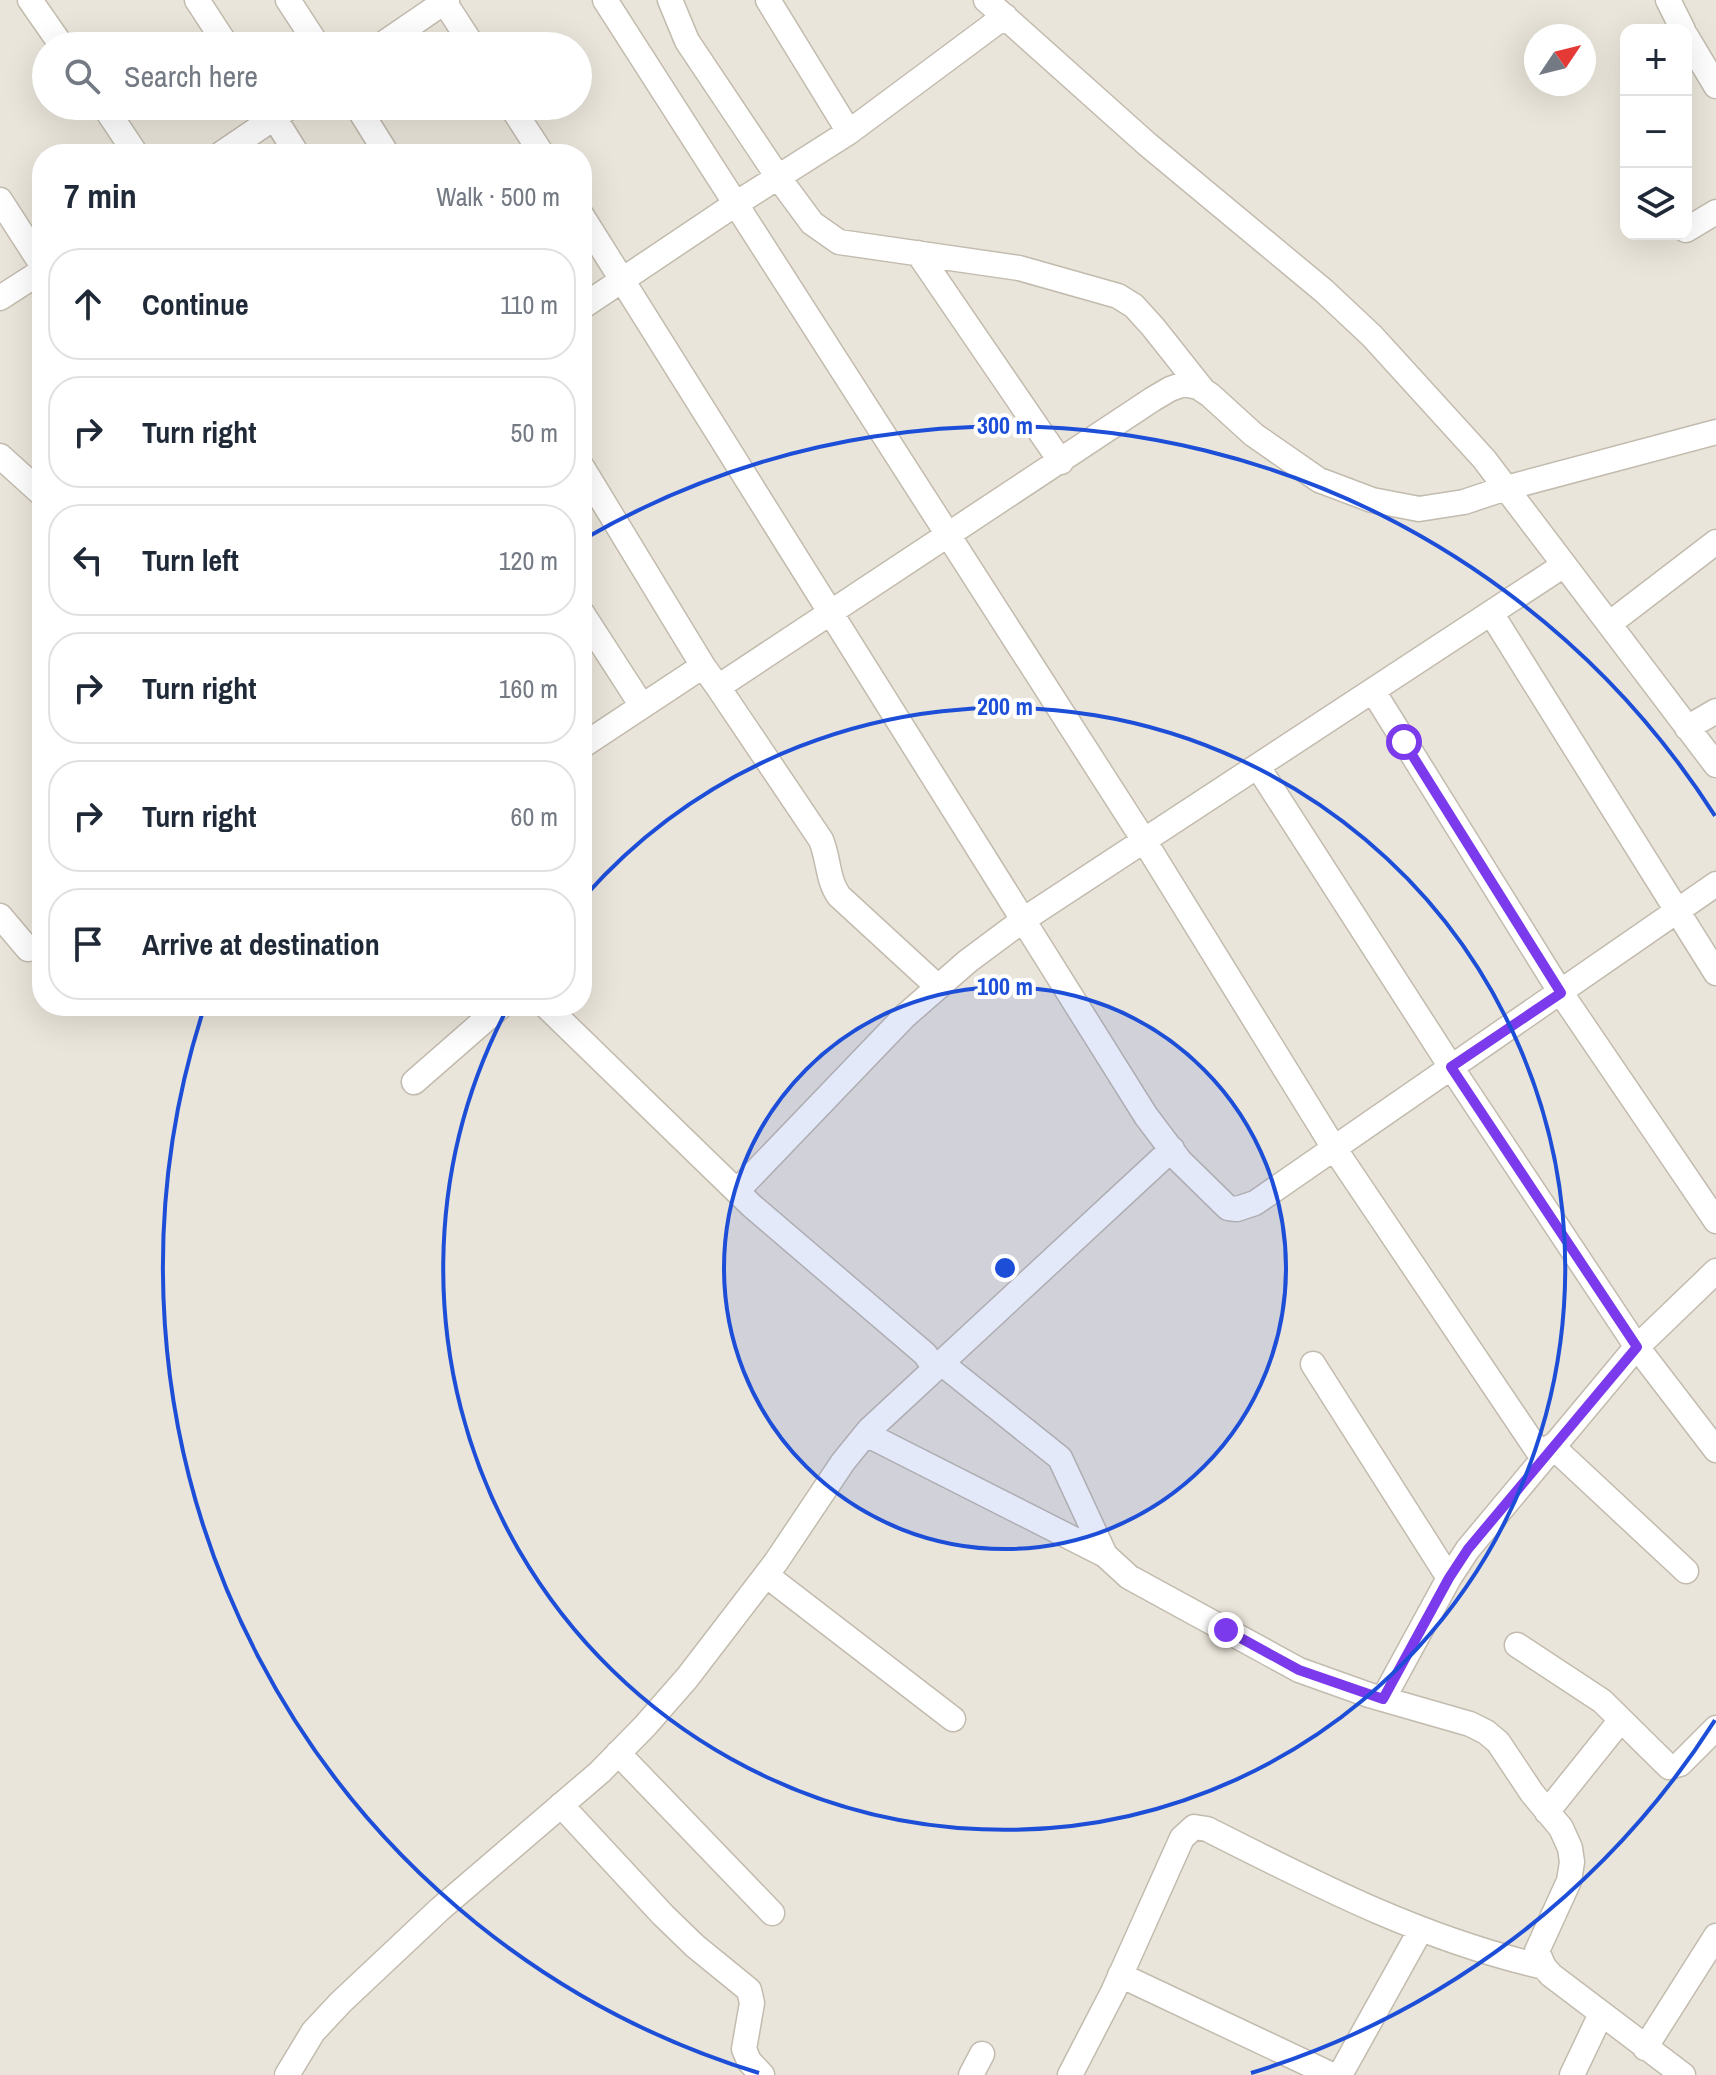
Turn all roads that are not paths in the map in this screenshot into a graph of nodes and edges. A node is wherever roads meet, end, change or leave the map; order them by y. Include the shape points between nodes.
1 (30, 0) edge
2 (197, 0) edge
3 (288, 0) edge
4 (605, 0) edge
5 (670, 0) edge
6 (768, 0) edge
7 (986, 0) edge
8 (1668, 0) edge
9 (445, 1) edge
10 (1005, 16) junction
11 (1680, 24) edge
12 (52, 32) edge
13 (218, 32) edge
14 (309, 32) edge
15 (400, 32) edge
16 (464, 32) edge
17 (1716, 41) edge
18 (1692, 45) edge
19 (1692, 48) edge
20 (1716, 86) edge
21 (113, 120) edge
22 (264, 120) edge
23 (282, 120) edge
24 (366, 120) edge
25 (520, 120) edge
26 (849, 132) junction
27 (129, 144) edge
28 (234, 144) edge
29 (292, 144) edge
30 (381, 144) edge
31 (536, 144) edge
32 (778, 177) junction
33 (0, 200) edge
34 (734, 205) junction
35 (1716, 212) edge
36 (1692, 226) edge
37 (592, 232) edge
38 (32, 250) edge
39 (918, 253) junction
40 (32, 277) edge
41 (622, 279) junction
42 (0, 298) edge
43 (592, 300) edge
44 (1203, 390) junction
45 (1716, 432) edge
46 (0, 456) edge
47 (1061, 462) junction
48 (592, 483) edge
49 (32, 485) edge
50 (1506, 488) junction
51 (948, 534) junction
52 (1716, 542) edge
53 (1564, 565) junction
54 (830, 612) junction
55 (1491, 613) junction
56 (1609, 624) junction
57 (592, 628) edge
58 (703, 666) junction
59 (718, 687) junction
60 (1373, 691) junction
61 (642, 706) junction
62 (1716, 711) edge
63 (1687, 728) junction
64 (592, 739) edge
65 (1716, 765) edge
66 (1258, 767) junction
67 (1145, 842) junction
68 (1716, 884) edge
69 (1676, 912) junction
70 (0, 916) edge
71 (1023, 920) junction
72 (32, 948) edge
73 (1716, 973) edge
74 (938, 987) junction
75 (1561, 993) junction
76 (490, 1016) edge
77 (556, 1016) edge
78 (1451, 1067) junction
79 (414, 1082) dead end
80 (1334, 1148) junction
81 (1172, 1149) junction
82 (737, 1191) junction
83 (1716, 1221) edge
84 (1716, 1271) edge
85 (1637, 1347) junction
86 (1313, 1364) dead end
87 (937, 1365) junction
88 (866, 1434) junction
89 (1716, 1450) edge
90 (1547, 1452) junction
91 (1105, 1555) junction
92 (1686, 1571) dead end
93 (766, 1575) junction
94 (1449, 1578) junction
95 (1517, 1645) dead end
96 (1383, 1699) junction
97 (953, 1719) dead end
98 (1620, 1721) junction
99 (1716, 1728) edge
100 (618, 1753) junction
101 (561, 1805) junction
102 (1547, 1812) junction
103 (772, 1913) dead end
104 (1420, 1931) junction
105 (1716, 1936) edge
106 (1544, 1967) junction
107 (1120, 1975) junction
108 (1601, 2014) junction
109 (1645, 2048) junction
110 (1319, 2072) edge
111 (287, 2075) edge
112 (762, 2075) edge
113 (1070, 2075) edge
114 (1340, 2075) edge
115 (1572, 2075) edge
116 (1683, 2075) edge

1 - 12 street
2 - 13 street
3 - 14 street
4 - 34 street
5 - 32 street via 687,41
6 - 26 street
7 - 10 street
8 - 11 street
9 - 15 street
9 - 16 street
10 - 26 street
10 - 50 street via 1372,336
17 - 18 street
19 - 20 street
21 - 27 street
22 - 28 street
23 - 29 street
24 - 30 street
25 - 31 street
26 - 32 street
32 - 34 street
32 - 39 street via 824,234 839,242
33 - 38 street
34 - 41 street
34 - 51 street
35 - 36 street
37 - 41 street
39 - 44 street via 1019,268 1118,296 1153,327
39 - 47 street
40 - 42 street
41 - 43 street
41 - 54 street
44 - 47 street via 1184,384 1170,389
44 - 50 street via 1254,435 1319,480 1372,500 1419,509
45 - 50 street
46 - 49 street
47 - 51 street
48 - 58 street
50 - 53 street
51 - 54 street
51 - 67 street
52 - 56 street
53 - 55 street
53 - 56 street
54 - 59 street
54 - 71 street
55 - 60 street
55 - 69 street
56 - 63 street
57 - 61 street
58 - 59 street
58 - 61 street
59 - 74 street via 821,840 839,896
60 - 66 street
60 - 75 street
61 - 64 street
62 - 63 street
63 - 65 street
66 - 67 street
66 - 78 street
67 - 71 street
67 - 80 street
68 - 69 street
69 - 73 street
69 - 75 street
70 - 72 street via 21,944
71 - 74 street
71 - 81 street
74 - 82 street
75 - 78 street
75 - 83 street
76 - 79 street
77 - 82 street
78 - 80 street
78 - 85 street
80 - 81 street via 1255,1203 1237,1209 1213,1196
80 - 90 street
81 - 87 street
82 - 87 street
84 - 85 street
85 - 89 street
85 - 90 street
86 - 94 street
87 - 88 street
87 - 91 street via 1060,1458
88 - 91 street
88 - 93 street
90 - 92 street
90 - 94 street
91 - 96 street via 1129,1577 1299,1670
93 - 97 street
93 - 100 street via 687,1678
94 - 96 street
95 - 98 street via 1592,1694
96 - 102 street via 1486,1732
98 - 99 street via 1674,1767
98 - 102 street
100 - 101 street
100 - 103 street
101 - 111 street via 327,2016
101 - 112 street via 663,1915 749,1990 752,2003 744,2049
102 - 106 street via 1561,1828 1572,1862 1569,1881 1537,1951
104 - 106 street
104 - 107 street via 1194,1827 1182,1838
104 - 114 street
105 - 109 street
106 - 108 street
107 - 110 street
107 - 113 street
108 - 109 street
108 - 115 street
109 - 116 street

